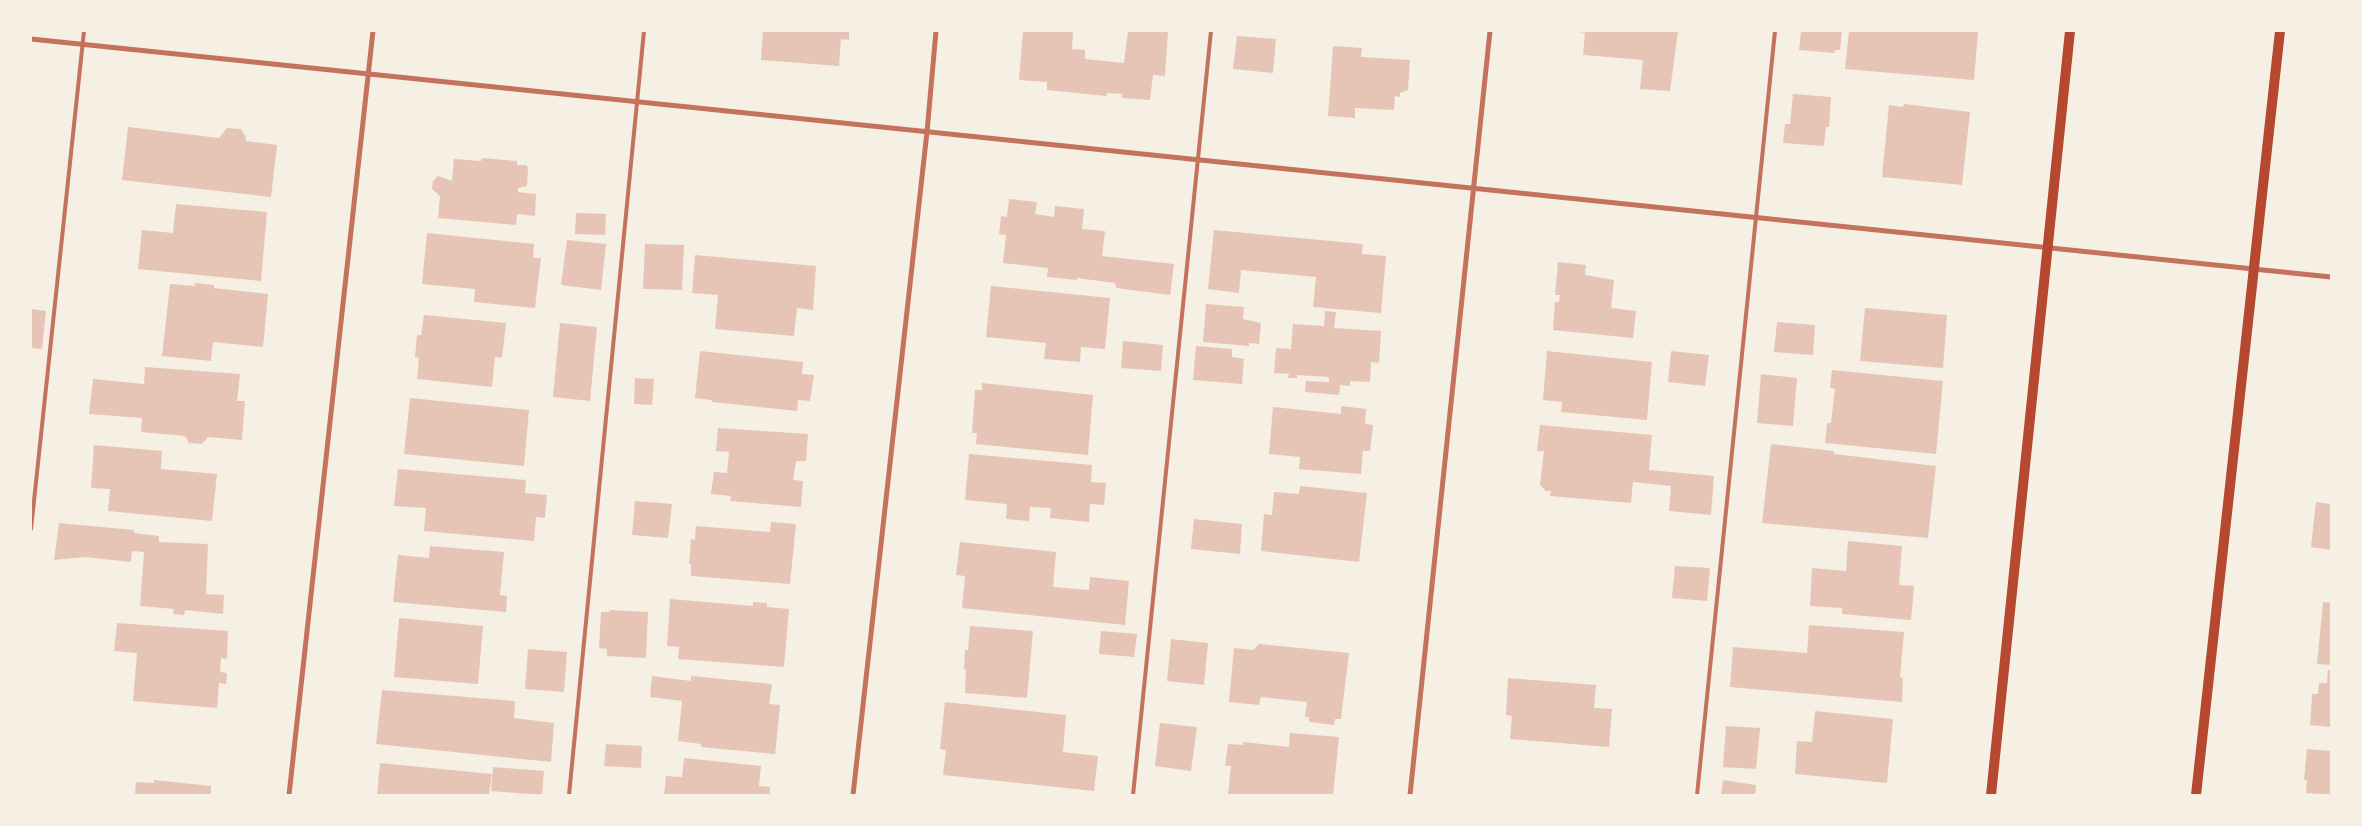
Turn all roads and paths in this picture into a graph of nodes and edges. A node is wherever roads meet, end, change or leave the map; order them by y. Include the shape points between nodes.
1 (84, 31) edge
2 (373, 31) edge
3 (644, 31) edge
4 (936, 31) edge
5 (1211, 31) edge
6 (1490, 31) edge
7 (1774, 31) edge
8 (2070, 31) edge
9 (2280, 31) edge
10 (31, 39) edge
11 (82, 44) junction
12 (369, 74) junction
13 (636, 102) junction
14 (927, 132) junction
15 (1197, 159) junction
16 (1474, 188) junction
17 (1755, 217) junction
18 (2047, 247) junction
19 (2253, 269) junction
20 (2331, 277) edge
21 (31, 529) edge
22 (289, 795) edge
23 (569, 795) edge
24 (853, 795) edge
25 (1133, 795) edge
26 (1410, 795) edge
27 (1697, 795) edge
28 (1991, 795) edge
29 (2196, 795) edge

1 - 11 lane
2 - 12 street
3 - 13 lane
4 - 14 street
5 - 15 lane
6 - 16 street
7 - 17 lane
8 - 18 main road
9 - 19 main road
10 - 11 street
11 - 12 street
11 - 21 lane
12 - 13 street
12 - 22 street
13 - 14 street
13 - 23 lane
14 - 15 street
14 - 24 street
15 - 16 street
15 - 25 lane
16 - 17 street
16 - 26 street
17 - 18 street
17 - 27 lane
18 - 19 street
18 - 28 main road
19 - 20 street
19 - 29 main road

